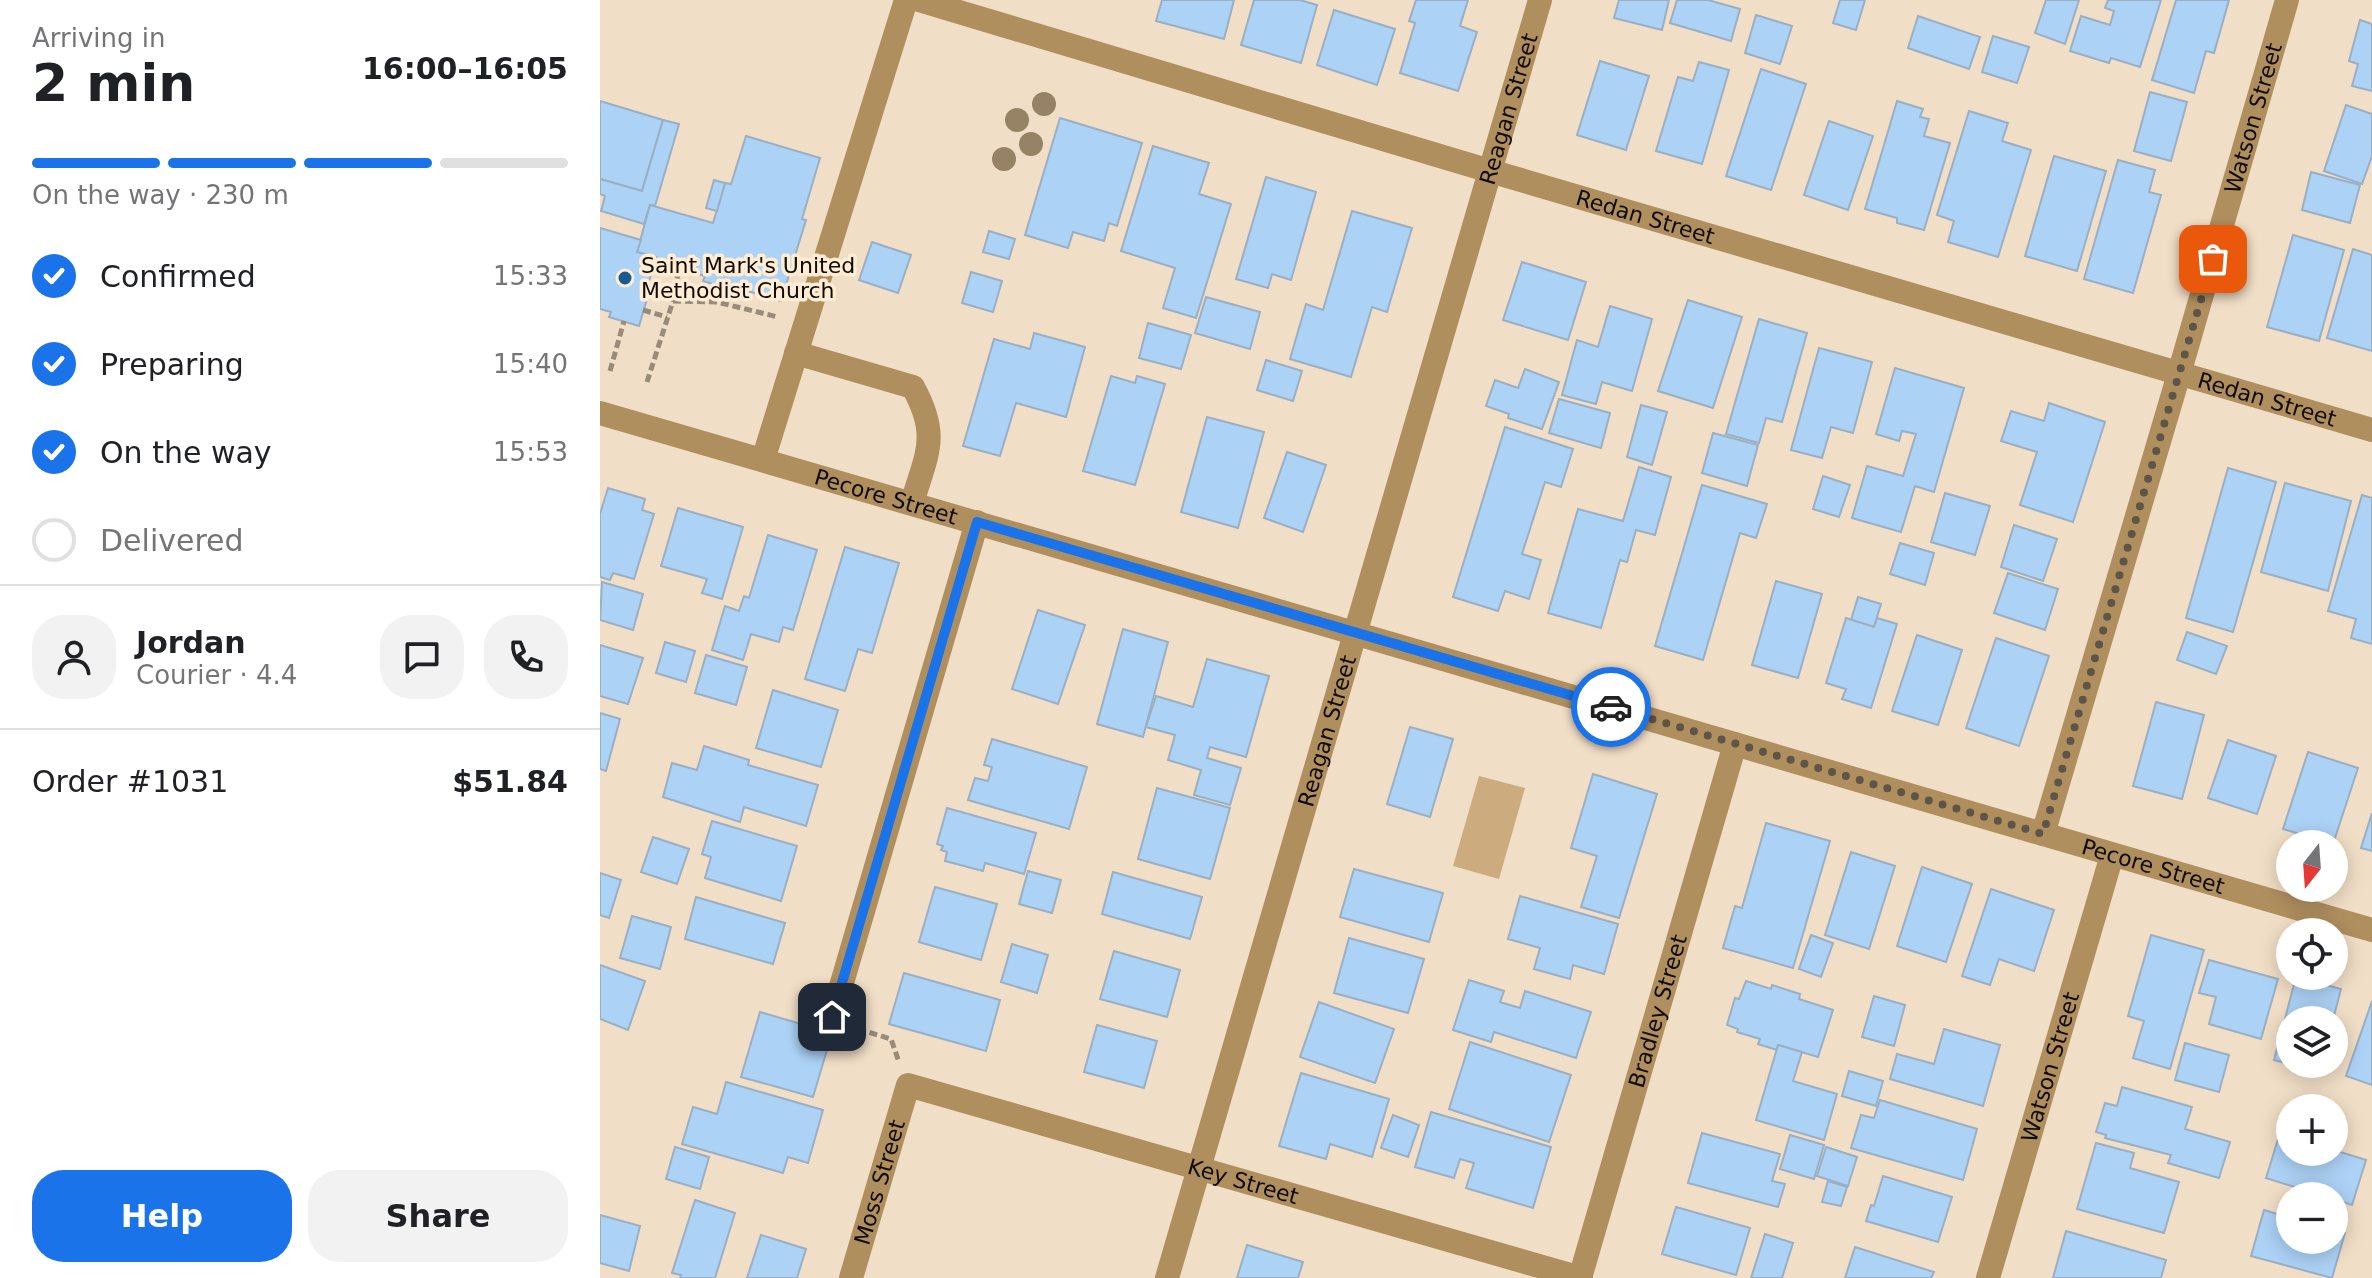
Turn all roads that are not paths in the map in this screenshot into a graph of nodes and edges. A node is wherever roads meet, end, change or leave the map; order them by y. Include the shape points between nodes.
1 (906, 0) edge
2 (919, 0) edge
3 (1540, 0) edge
4 (2287, 0) edge
5 (1490, 171) junction
6 (796, 353) junction
7 (2179, 374) junction
8 (600, 413) edge
9 (2372, 430) edge
10 (763, 460) junction
11 (912, 503) junction
12 (977, 522) junction
13 (1356, 632) junction
14 (1735, 744) junction
15 (2043, 834) junction
16 (2112, 855) junction
17 (2372, 930) edge
18 (832, 1017) road end
19 (908, 1085) joint
20 (1199, 1168) junction
21 (851, 1278) edge
22 (1167, 1278) edge
23 (1580, 1278) edge
24 (1988, 1278) edge

1 - 6 street
2 - 5 street, Redan Street
3 - 5 street, Reagan Street
4 - 7 street, Watson Street
5 - 7 street, Redan Street
5 - 13 street, Reagan Street
6 - 10 street
6 - 11 street via 913,387 926,416 930,443
7 - 9 street, Redan Street
7 - 15 street, Watson Street
8 - 10 street, Pecore Street
10 - 11 street, Pecore Street
11 - 12 street, Pecore Street
12 - 13 street, Pecore Street
12 - 18 street
13 - 14 street, Pecore Street
13 - 20 street, Reagan Street
14 - 15 street, Pecore Street
14 - 23 street, Bradley Street
15 - 16 street, Pecore Street
16 - 17 street, Pecore Street
16 - 24 street, Watson Street
19 - 20 street, Key Street
19 - 21 street, Moss Street
20 - 22 street, Reagan Street
20 - 23 street, Key Street

